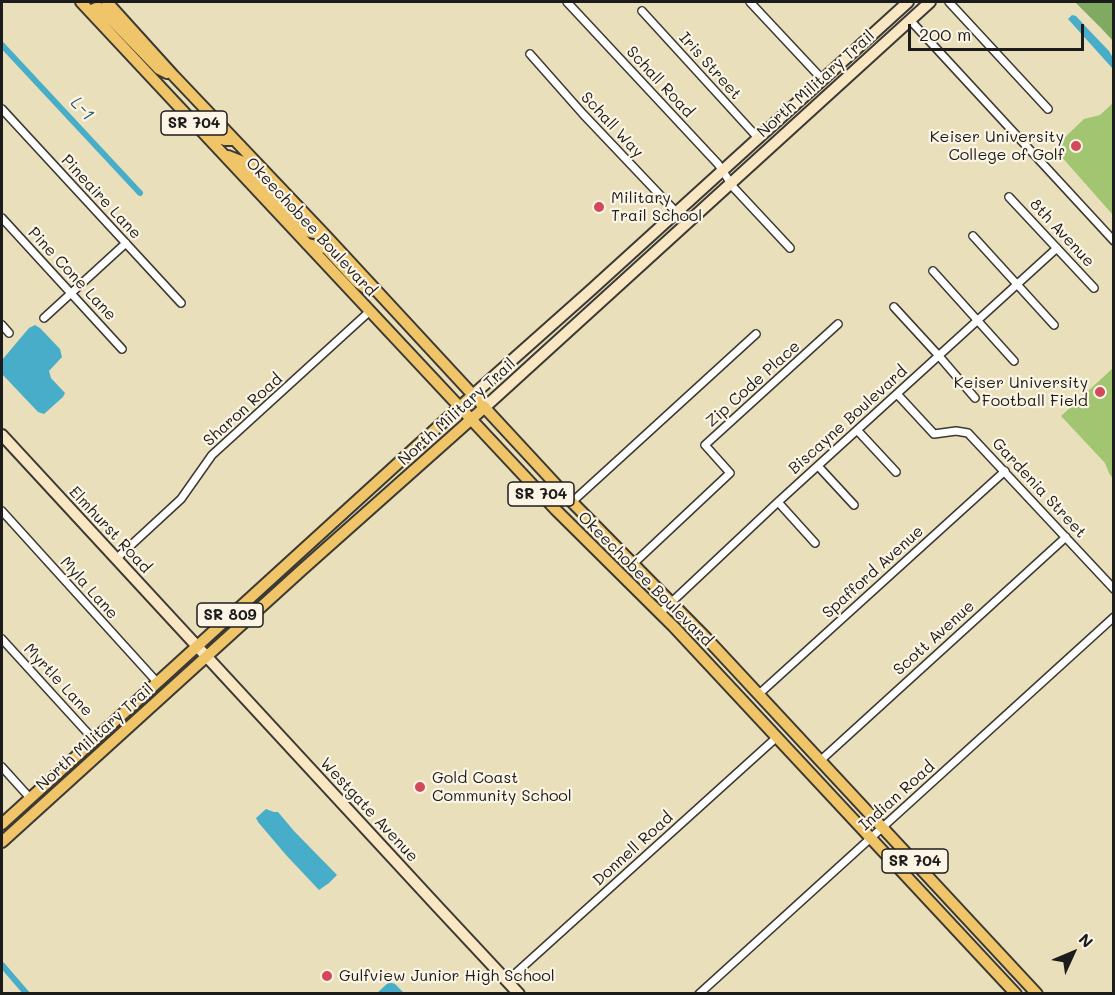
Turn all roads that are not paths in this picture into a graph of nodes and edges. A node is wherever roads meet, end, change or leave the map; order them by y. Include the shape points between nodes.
1 (81, 2) edge
2 (107, 2) edge
3 (567, 2) edge
4 (750, 2) edge
5 (908, 2) edge
6 (914, 2) edge
7 (930, 2) edge
8 (949, 2) edge
9 (90, 11) junction
10 (642, 11) dead end
11 (913, 17) junction
12 (530, 54) dead end
13 (173, 75) junction
14 (822, 80) junction
15 (166, 93) junction
16 (820, 101) junction
17 (2, 109) edge
18 (1048, 109) dead end
19 (758, 138) junction
20 (234, 140) junction
21 (222, 153) junction
22 (722, 170) junction
23 (730, 183) junction
24 (1010, 196) dead end
25 (676, 212) junction
26 (2, 218) edge
27 (659, 228) junction
28 (325, 235) junction
29 (973, 236) dead end
30 (1113, 241) edge
31 (126, 243) junction
32 (308, 244) junction
33 (790, 248) dead end
34 (1057, 248) junction
35 (658, 249) junction
36 (933, 271) dead end
37 (1018, 284) junction
38 (1094, 288) dead end
39 (378, 291) junction
40 (71, 293) junction
41 (181, 303) dead end
42 (894, 307) dead end
43 (370, 311) junction
44 (44, 318) dead end
45 (978, 320) junction
46 (838, 324) dead end
47 (2, 325) edge
48 (1054, 325) dead end
49 (9, 333) dead end
50 (756, 334) dead end
51 (122, 349) dead end
52 (939, 356) junction
53 (1014, 361) dead end
54 (474, 394) junction
55 (897, 394) junction
56 (975, 398) dead end
57 (459, 407) junction
58 (485, 407) junction
59 (471, 420) junction
60 (857, 430) junction
61 (2, 435) edge
62 (818, 466) junction
63 (1005, 471) junction
64 (897, 472) dead end
65 (572, 502) junction
66 (778, 502) junction
67 (353, 503) junction
68 (854, 506) dead end
69 (2, 511) edge
70 (1066, 537) junction
71 (815, 543) dead end
72 (116, 559) junction
73 (633, 564) junction
74 (304, 568) junction
75 (1113, 589) edge
76 (672, 602) junction
77 (660, 613) junction
78 (1113, 617) edge
79 (2, 639) edge
80 (197, 645) junction
81 (207, 656) junction
82 (157, 682) junction
83 (759, 694) junction
84 (777, 737) junction
85 (94, 740) junction
86 (821, 760) junction
87 (2, 768) edge
88 (44, 785) junction
89 (30, 798) junction
90 (39, 808) junction
91 (28, 818) junction
92 (2, 824) edge
93 (883, 827) junction
94 (871, 838) junction
95 (2, 842) edge
96 (956, 928) junction
97 (1004, 958) junction
98 (507, 981) junction
99 (519, 993) edge
100 (699, 993) edge
101 (1016, 993) edge
102 (1037, 993) edge

1 - 9 main road, Okeechobee Boulevard / SR 704
2 - 13 main road, Okeechobee Boulevard / SR 704
3 - 22 street, Schall Road
4 - 14 street
5 - 14 main road, North Military Trail / SR 809
6 - 11 main road
7 - 11 main road, North Military Trail / SR 809
8 - 18 street
9 - 13 main road via 100,8 159,69
9 - 15 main road, Okeechobee Boulevard / SR 704
10 - 19 street, Iris Street
11 - 16 main road, North Military Trail / SR 809
11 - 30 street
12 - 25 street, Schall Way
13 - 20 main road, Okeechobee Boulevard / SR 704
14 - 16 main road
14 - 19 main road, North Military Trail / SR 809
15 - 20 main road via 220,138
15 - 21 main road, Okeechobee Boulevard / SR 704
16 - 23 main road, North Military Trail / SR 809
17 - 31 street, Pineaire Lane
19 - 22 main road, North Military Trail / SR 809
20 - 28 main road, Okeechobee Boulevard / SR 704
21 - 28 main road via 243,162 304,229
21 - 32 main road, Okeechobee Boulevard / SR 704
22 - 23 street, Schall Road
22 - 25 main road, North Military Trail / SR 809
23 - 33 street, Schall Road
23 - 35 main road, North Military Trail / SR 809
24 - 34 street, 8th Avenue
25 - 27 main road, North Military Trail / SR 809
26 - 40 street, Pine Cone Lane
27 - 35 main road
27 - 54 main road, North Military Trail / SR 809
28 - 39 main road, Okeechobee Boulevard / SR 704
29 - 37 street
31 - 40 street
31 - 41 street, Pineaire Lane
32 - 39 main road via 326,248 357,282
32 - 43 main road, Okeechobee Boulevard / SR 704
34 - 37 street, Biscayne Boulevard
34 - 38 street, 8th Avenue
35 - 58 main road, North Military Trail / SR 809
36 - 45 street
37 - 45 street, Biscayne Boulevard
37 - 48 street
39 - 54 main road, Okeechobee Boulevard / SR 704
40 - 44 street
40 - 51 street, Pine Cone Lane
42 - 52 street
43 - 57 main road, Okeechobee Boulevard / SR 704
43 - 72 street, Sharon Road via 212,455 181,499
45 - 52 street, Biscayne Boulevard
45 - 53 street
46 - 73 street, Zip Code Place via 705,445 730,473
47 - 49 street
50 - 65 street
52 - 55 street, Biscayne Boulevard
52 - 56 street
54 - 57 main road, North Military Trail / SR 809
54 - 58 main road, Okeechobee Boulevard / SR 704
55 - 60 street, Biscayne Boulevard
55 - 63 street, Gardenia Street via 934,434 968,432
57 - 59 main road, Okeechobee Boulevard / SR 704
57 - 67 main road, North Military Trail / SR 809
58 - 59 main road, North Military Trail / SR 809
58 - 65 main road, Okeechobee Boulevard / SR 704
59 - 74 main road, North Military Trail / SR 809
59 - 77 main road, Okeechobee Boulevard / SR 704
60 - 62 street, Biscayne Boulevard
60 - 64 street
61 - 72 main road, Elmhurst Road
62 - 66 street, Biscayne Boulevard
62 - 68 street
63 - 70 street, Gardenia Street
63 - 83 street, Spafford Avenue
65 - 73 main road, Okeechobee Boulevard / SR 704
66 - 71 street
66 - 76 street, Biscayne Boulevard
67 - 74 main road via 345,519 306,557
67 - 80 main road, North Military Trail / SR 809
69 - 82 street, Myla Lane
70 - 75 street, Gardenia Street
70 - 86 street, Scott Avenue
72 - 80 main road, Elmhurst Road
73 - 76 main road, Okeechobee Boulevard / SR 704
74 - 81 main road, North Military Trail / SR 809
76 - 77 street, Biscayne Boulevard
76 - 83 main road, Okeechobee Boulevard / SR 704
77 - 84 main road, Okeechobee Boulevard / SR 704
78 - 93 street, Indian Road
79 - 85 street, Myrtle Lane
80 - 81 main road, Westgate Avenue
80 - 82 main road, North Military Trail / SR 809
81 - 90 main road, North Military Trail / SR 809
81 - 98 main road, Westgate Avenue
82 - 85 main road, North Military Trail / SR 809
83 - 86 main road, Okeechobee Boulevard / SR 704
84 - 94 main road, Okeechobee Boulevard / SR 704
84 - 98 street, Donnell Road
85 - 88 main road, North Military Trail / SR 809
86 - 93 main road, Okeechobee Boulevard / SR 704
87 - 89 street
88 - 89 main road, North Military Trail / SR 809
88 - 90 main road via 38,798
89 - 91 main road
89 - 92 main road, North Military Trail / SR 809
90 - 91 main road, North Military Trail / SR 809
91 - 95 main road, North Military Trail / SR 809
93 - 94 street, Indian Road
93 - 97 main road, Okeechobee Boulevard / SR 704
94 - 96 main road, Okeechobee Boulevard / SR 704
94 - 100 street, Indian Road
96 - 97 main road via 969,933 996,958
96 - 101 main road, Okeechobee Boulevard / SR 704
97 - 102 main road, Okeechobee Boulevard / SR 704
98 - 99 main road, Westgate Avenue

